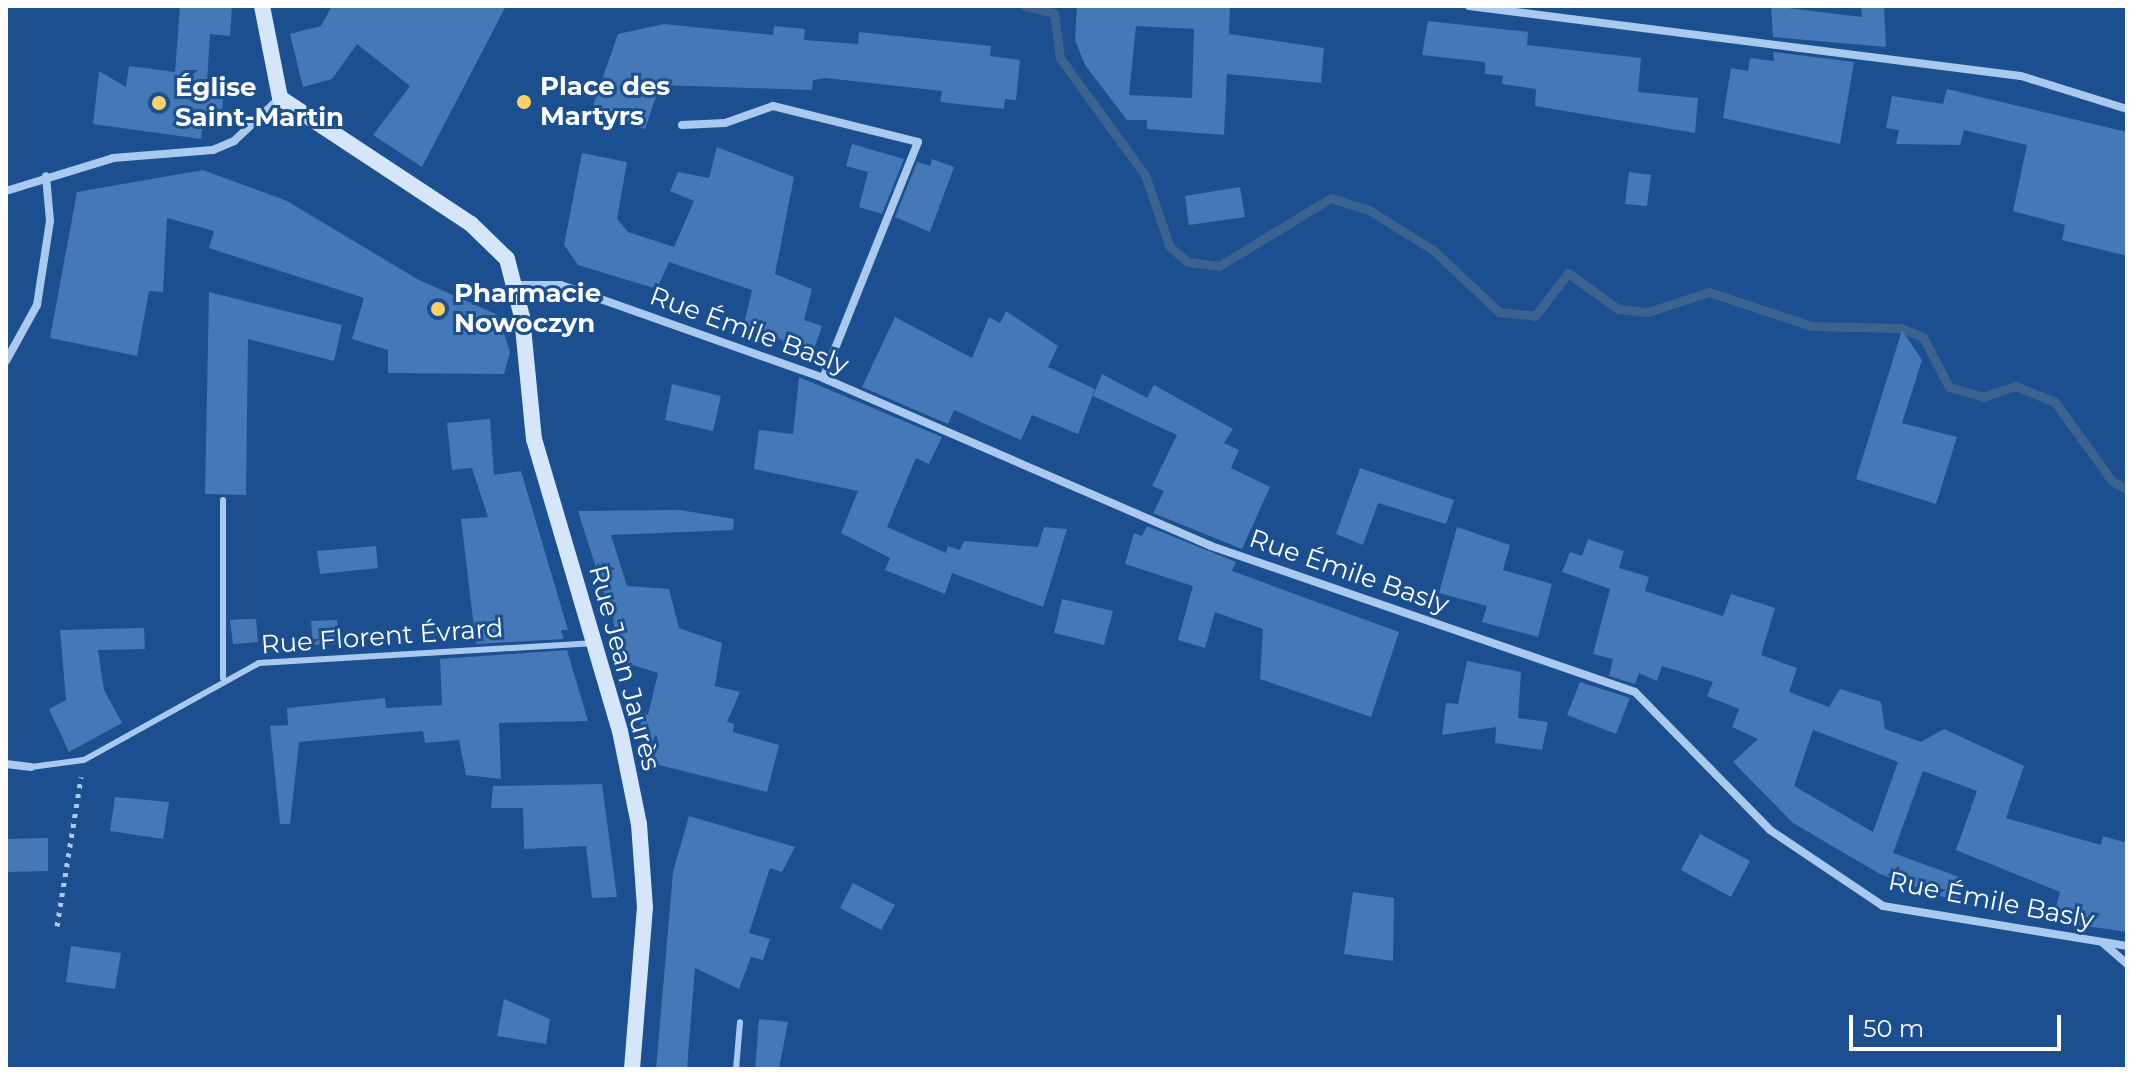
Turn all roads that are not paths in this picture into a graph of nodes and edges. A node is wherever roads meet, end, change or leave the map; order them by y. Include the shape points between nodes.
1 (262, 6) edge
2 (1469, 6) edge
3 (280, 98) junction
4 (2127, 109) edge
5 (682, 125) dead end
6 (46, 176) junction
7 (6, 191) edge
8 (515, 285) junction
9 (6, 361) edge
10 (823, 378) junction
11 (223, 500) dead end
12 (595, 643) junction
13 (223, 678) junction
14 (6, 764) edge
15 (31, 767) joint
16 (2103, 943) junction
17 (2127, 946) edge
18 (2127, 964) edge
19 (740, 1022) dead end
20 (632, 1069) edge
21 (736, 1069) edge

1 - 3 main road
2 - 4 street via 2021,76
3 - 6 street via 234,141 213,150 113,158
3 - 8 main road via 491,239
5 - 10 street via 725,123 773,106 918,142
6 - 7 street
6 - 9 street via 50,221 37,305
8 - 10 street, Rue Émile Basly via 561,285
8 - 12 main road, Rue Jean Jaurès via 534,439
10 - 16 street, Rue Émile Basly via 1211,546 1635,692 1770,830 1883,906
11 - 13 lane
12 - 13 lane, Rue Florent Évrard via 259,663
12 - 20 main road, Rue Jean Jaurès via 639,824 645,907
13 - 15 lane, Rue Florent Évrard via 84,760
14 - 15 street, Rue Florent Évrard
16 - 17 street, Rue Émile Basly
16 - 18 street
19 - 21 lane

